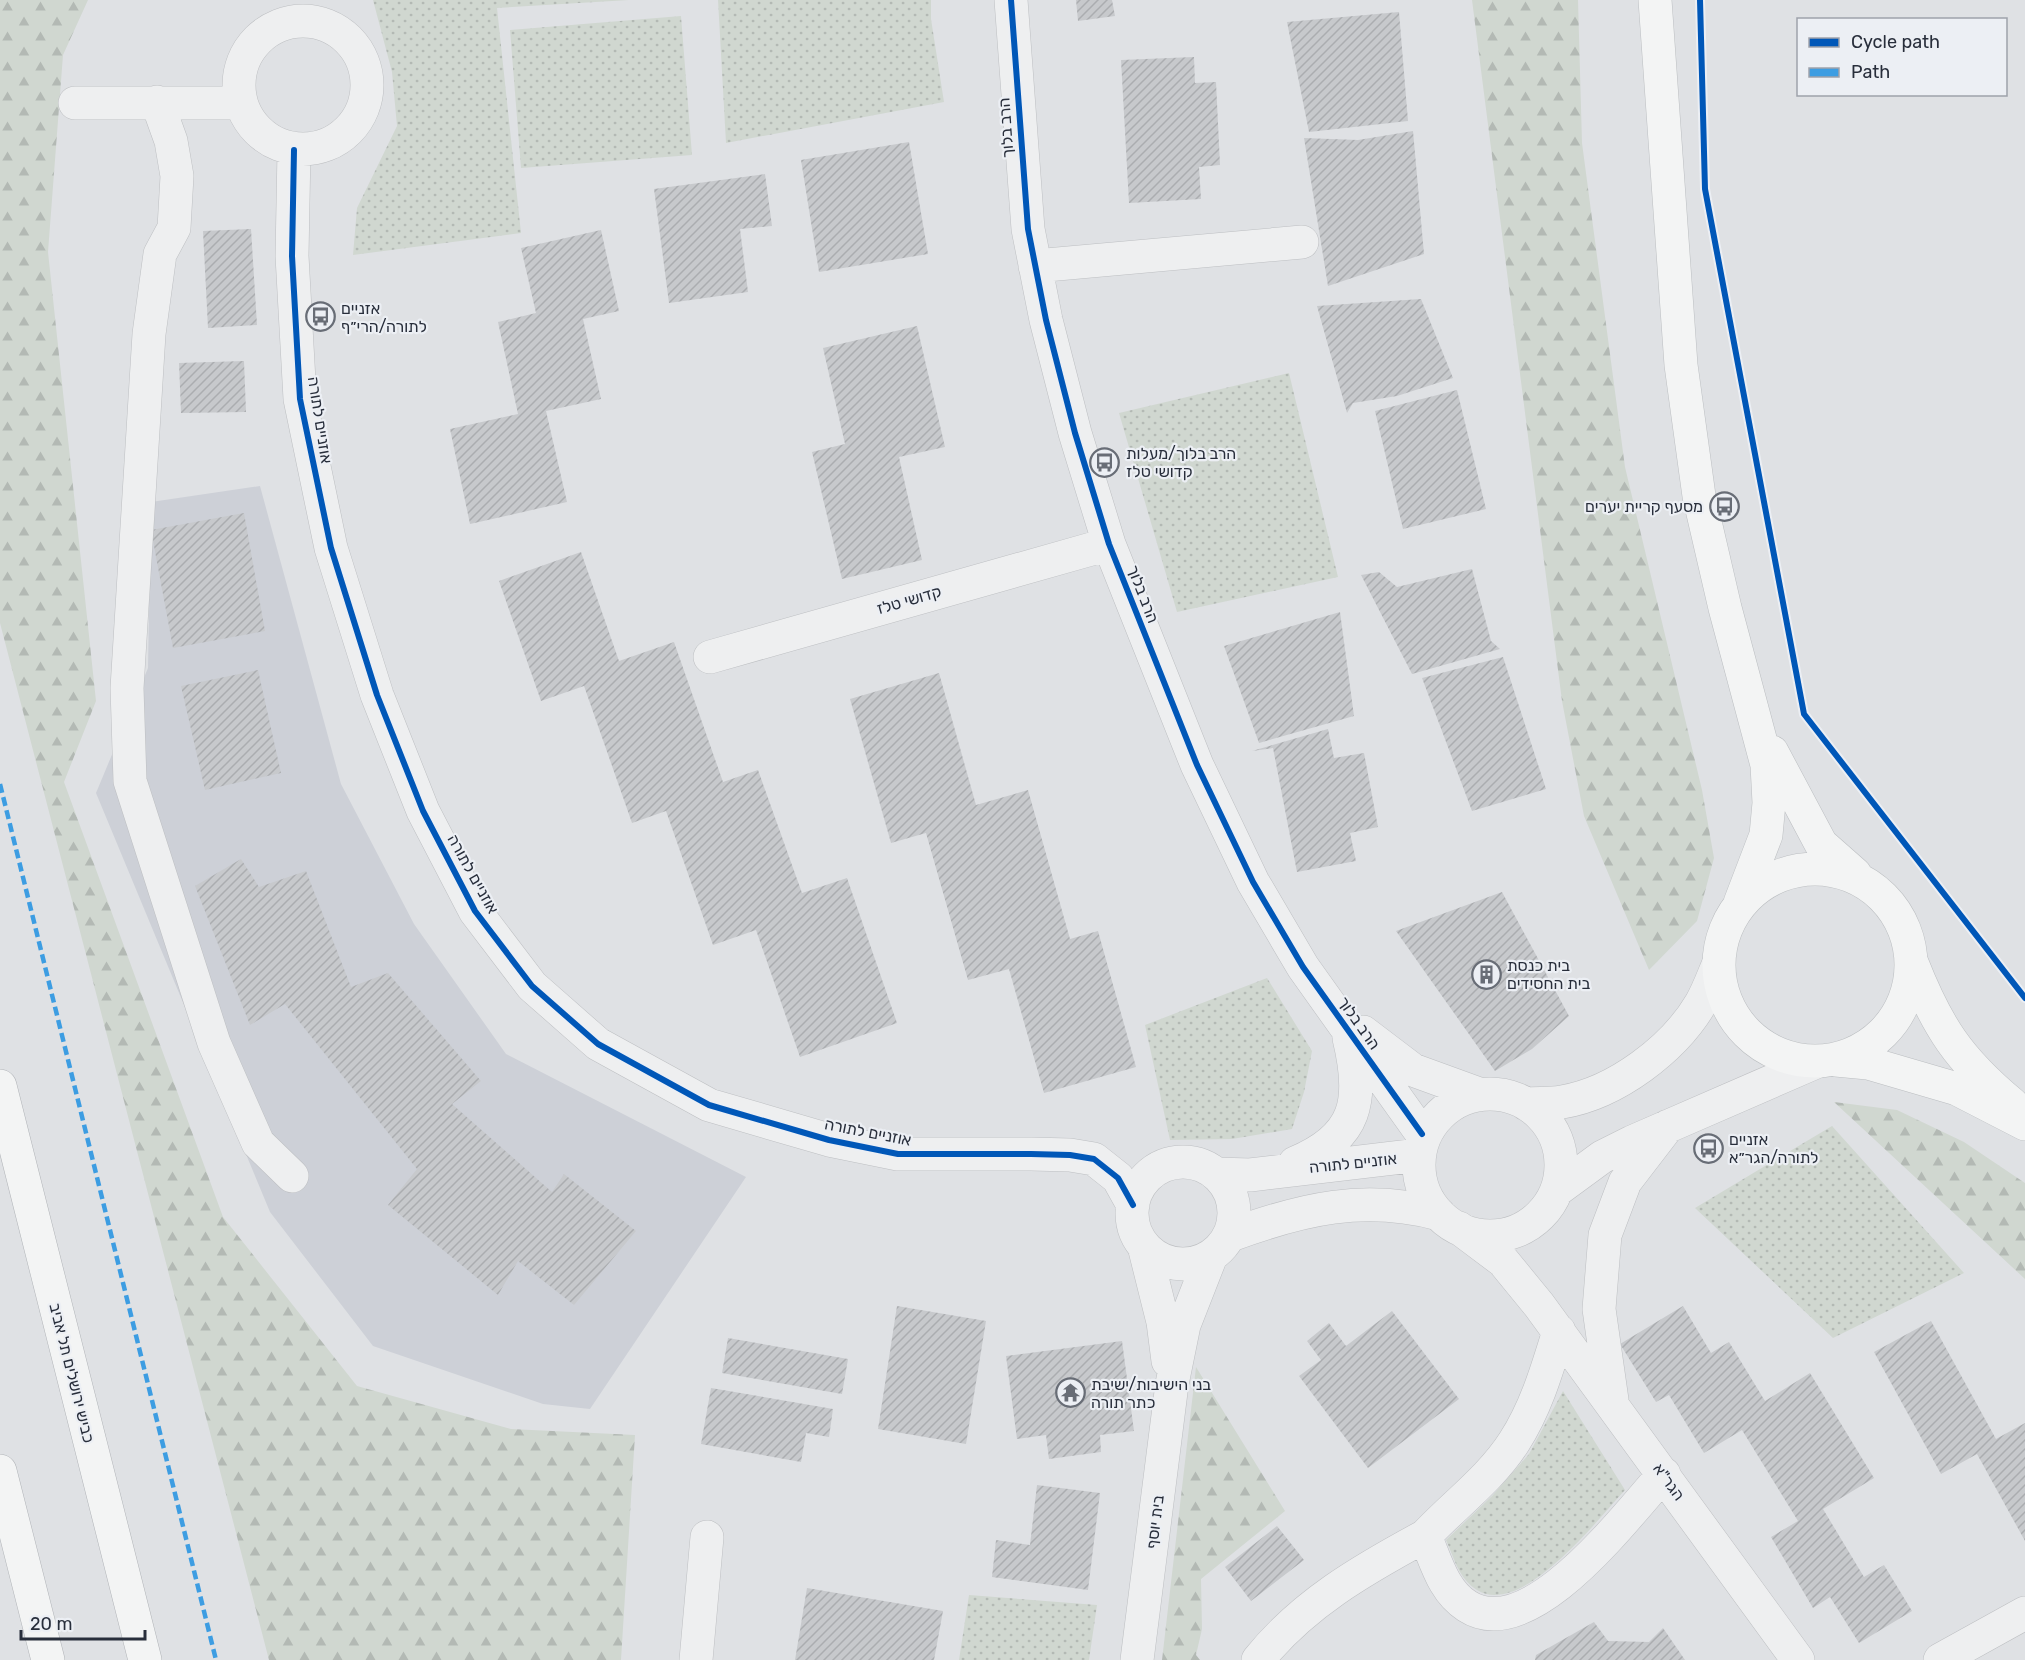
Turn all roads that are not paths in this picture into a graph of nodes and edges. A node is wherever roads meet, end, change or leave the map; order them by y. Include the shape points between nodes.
1 (1011, 0) edge
2 (1655, 0) edge
3 (296, 10) edge
4 (157, 102) junction
5 (75, 103) dead end
6 (240, 103) junction
7 (294, 150) junction
8 (1302, 242) dead end
9 (1035, 266) junction
10 (1109, 544) junction
11 (710, 657) dead end
12 (1756, 718) junction
13 (1863, 880) junction
14 (1740, 903) junction
15 (1912, 963) junction
16 (1718, 965) junction
17 (1324, 997) junction
18 (1348, 1030) junction
19 (1826, 1061) junction
20 (0, 1086) edge
21 (1479, 1094) junction
22 (1526, 1104) junction
23 (2025, 1115) edge
24 (2025, 1124) edge
25 (1668, 1126) junction
26 (1421, 1145) junction
27 (1277, 1171) junction
28 (1216, 1174) junction
29 (292, 1176) dead end
30 (1557, 1190) junction
31 (1133, 1205) junction
32 (1449, 1221) junction
33 (1526, 1227) junction
34 (1221, 1245) junction
35 (1144, 1246) junction
36 (1539, 1305) junction
37 (1559, 1331) junction
38 (1172, 1384) junction
39 (1612, 1405) junction
40 (0, 1471) edge
41 (1664, 1474) junction
42 (1425, 1536) junction
43 (707, 1537) dead end
44 (2025, 1613) edge
45 (48, 1660) edge
46 (145, 1660) edge
47 (696, 1660) edge
48 (1137, 1660) edge
49 (1258, 1660) edge
50 (1798, 1660) edge
51 (1940, 1660) edge

1 - 9 street, הרב בלוך via 1028,229
2 - 12 main road via 1681,365 1699,496
3 - 6 street via 256,40 243,59
3 - 7 street via 339,31 355,46 368,89 354,125 337,140 316,149
4 - 5 street
4 - 6 street
4 - 29 street via 171,141 177,176 174,228 160,254 149,334 127,688 130,781 214,1042 258,1143
6 - 7 street via 250,123 267,139
7 - 31 street, אוזניים לתורה via 292,256 300,399 331,548 377,695 423,811 475,911 532,986 598,1044 709,1105 829,1140 898,1154 1041,1154 1094,1159 1118,1178
8 - 9 street
9 - 10 street, הרב בלוך via 1072,422
10 - 11 street, קדושי טלז
10 - 17 street, הרב בלוך via 1197,765 1253,882
12 - 13 main road via 1821,844
12 - 14 main road via 1767,765 1769,803 1766,834
13 - 14 main road via 1820,868 1784,872 1760,884
13 - 15 main road via 1889,901 1895,911 1906,930
14 - 16 main road via 1724,932
15 - 19 main road via 1907,996 1892,1026 1867,1047
15 - 23 main road via 1928,1006 1964,1060
16 - 19 main road via 1723,995 1737,1023 1758,1044 1786,1057
16 - 22 street via 1701,1003 1677,1033 1626,1077 1563,1102
17 - 18 street, הרב בלוך
17 - 21 street, הרב בלוך via 1383,1050 1413,1070
18 - 26 street, הרב בלוך
18 - 27 street via 1355,1068 1353,1113 1340,1135 1321,1153
19 - 24 main road via 1868,1063 1957,1089
19 - 25 street
20 - 46 main road, כביש ירושלים תל אביב
21 - 22 street via 1511,1096
21 - 26 street via 1456,1102 1436,1117
22 - 30 street via 1547,1122 1558,1144 1561,1166
25 - 30 street via 1602,1157
25 - 39 street via 1625,1182 1605,1235 1599,1309
26 - 27 street, אוזניים לתורה
26 - 32 street via 1421,1184 1432,1207
27 - 28 street, אוזניים לתורה
28 - 31 street via 1203,1166 1172,1163 1144,1179
28 - 34 street via 1227,1186 1232,1201
30 - 33 street via 1544,1212
31 - 35 street via 1132,1220
32 - 33 street via 1479,1236 1503,1235
32 - 34 street via 1407,1206 1328,1207 1279,1218
32 - 36 street, הגר"א via 1503,1261
33 - 36 street, הגר"א via 1530,1281
34 - 35 street via 1197,1262 1169,1262
34 - 38 street via 1184,1325
35 - 38 street via 1163,1322
36 - 37 street, הגר"א
37 - 39 street, הגר"א
37 - 42 street via 1539,1395 1514,1443 1479,1484
38 - 48 street, בית יוסף
39 - 41 street, הגר"א
40 - 45 main road
41 - 42 street via 1572,1574 1519,1610 1494,1614 1467,1607 1443,1581
41 - 50 street, הגר"א
42 - 49 street via 1372,1564 1318,1600
43 - 47 street
44 - 51 street

